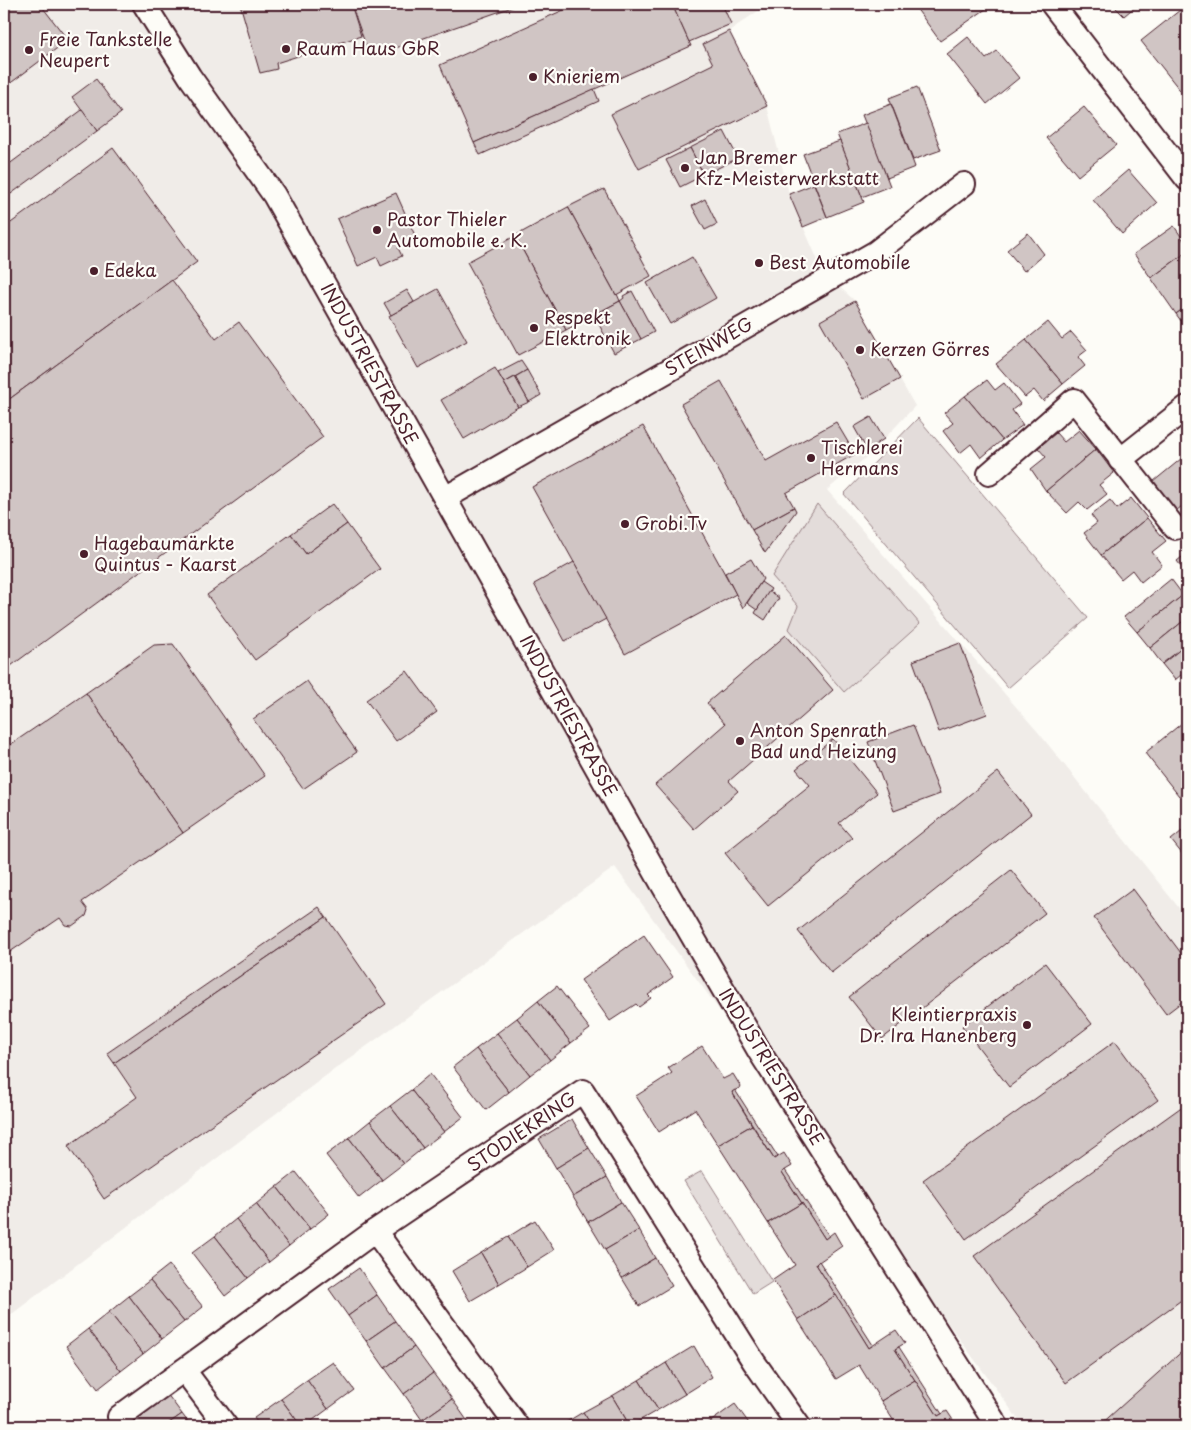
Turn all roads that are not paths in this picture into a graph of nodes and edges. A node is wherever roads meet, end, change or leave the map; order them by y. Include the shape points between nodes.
1 (144, 4) edge
2 (1052, 4) edge
3 (1187, 179) edge
4 (964, 184) dead end
5 (1187, 407) edge
6 (1120, 460) junction
7 (989, 474) dead end
8 (445, 498) junction
9 (1175, 528) dead end
10 (375, 1231) junction
11 (184, 1370) junction
12 (119, 1417) dead end
13 (226, 1426) edge
14 (517, 1426) edge
15 (799, 1426) edge
16 (997, 1426) edge

1 - 8 street, INDUSTRIESTRASSE via 190,77 274,195
2 - 3 street
4 - 8 street, STEINWEG via 876,252
5 - 6 street
6 - 7 street via 1074,400
6 - 9 street
8 - 16 street, INDUSTRIESTRASSE via 759,1051
10 - 11 street, STODIEKRING
10 - 14 street
10 - 15 street, STODIEKRING via 583,1091 754,1362
11 - 12 street, STODIEKRING
11 - 13 street

